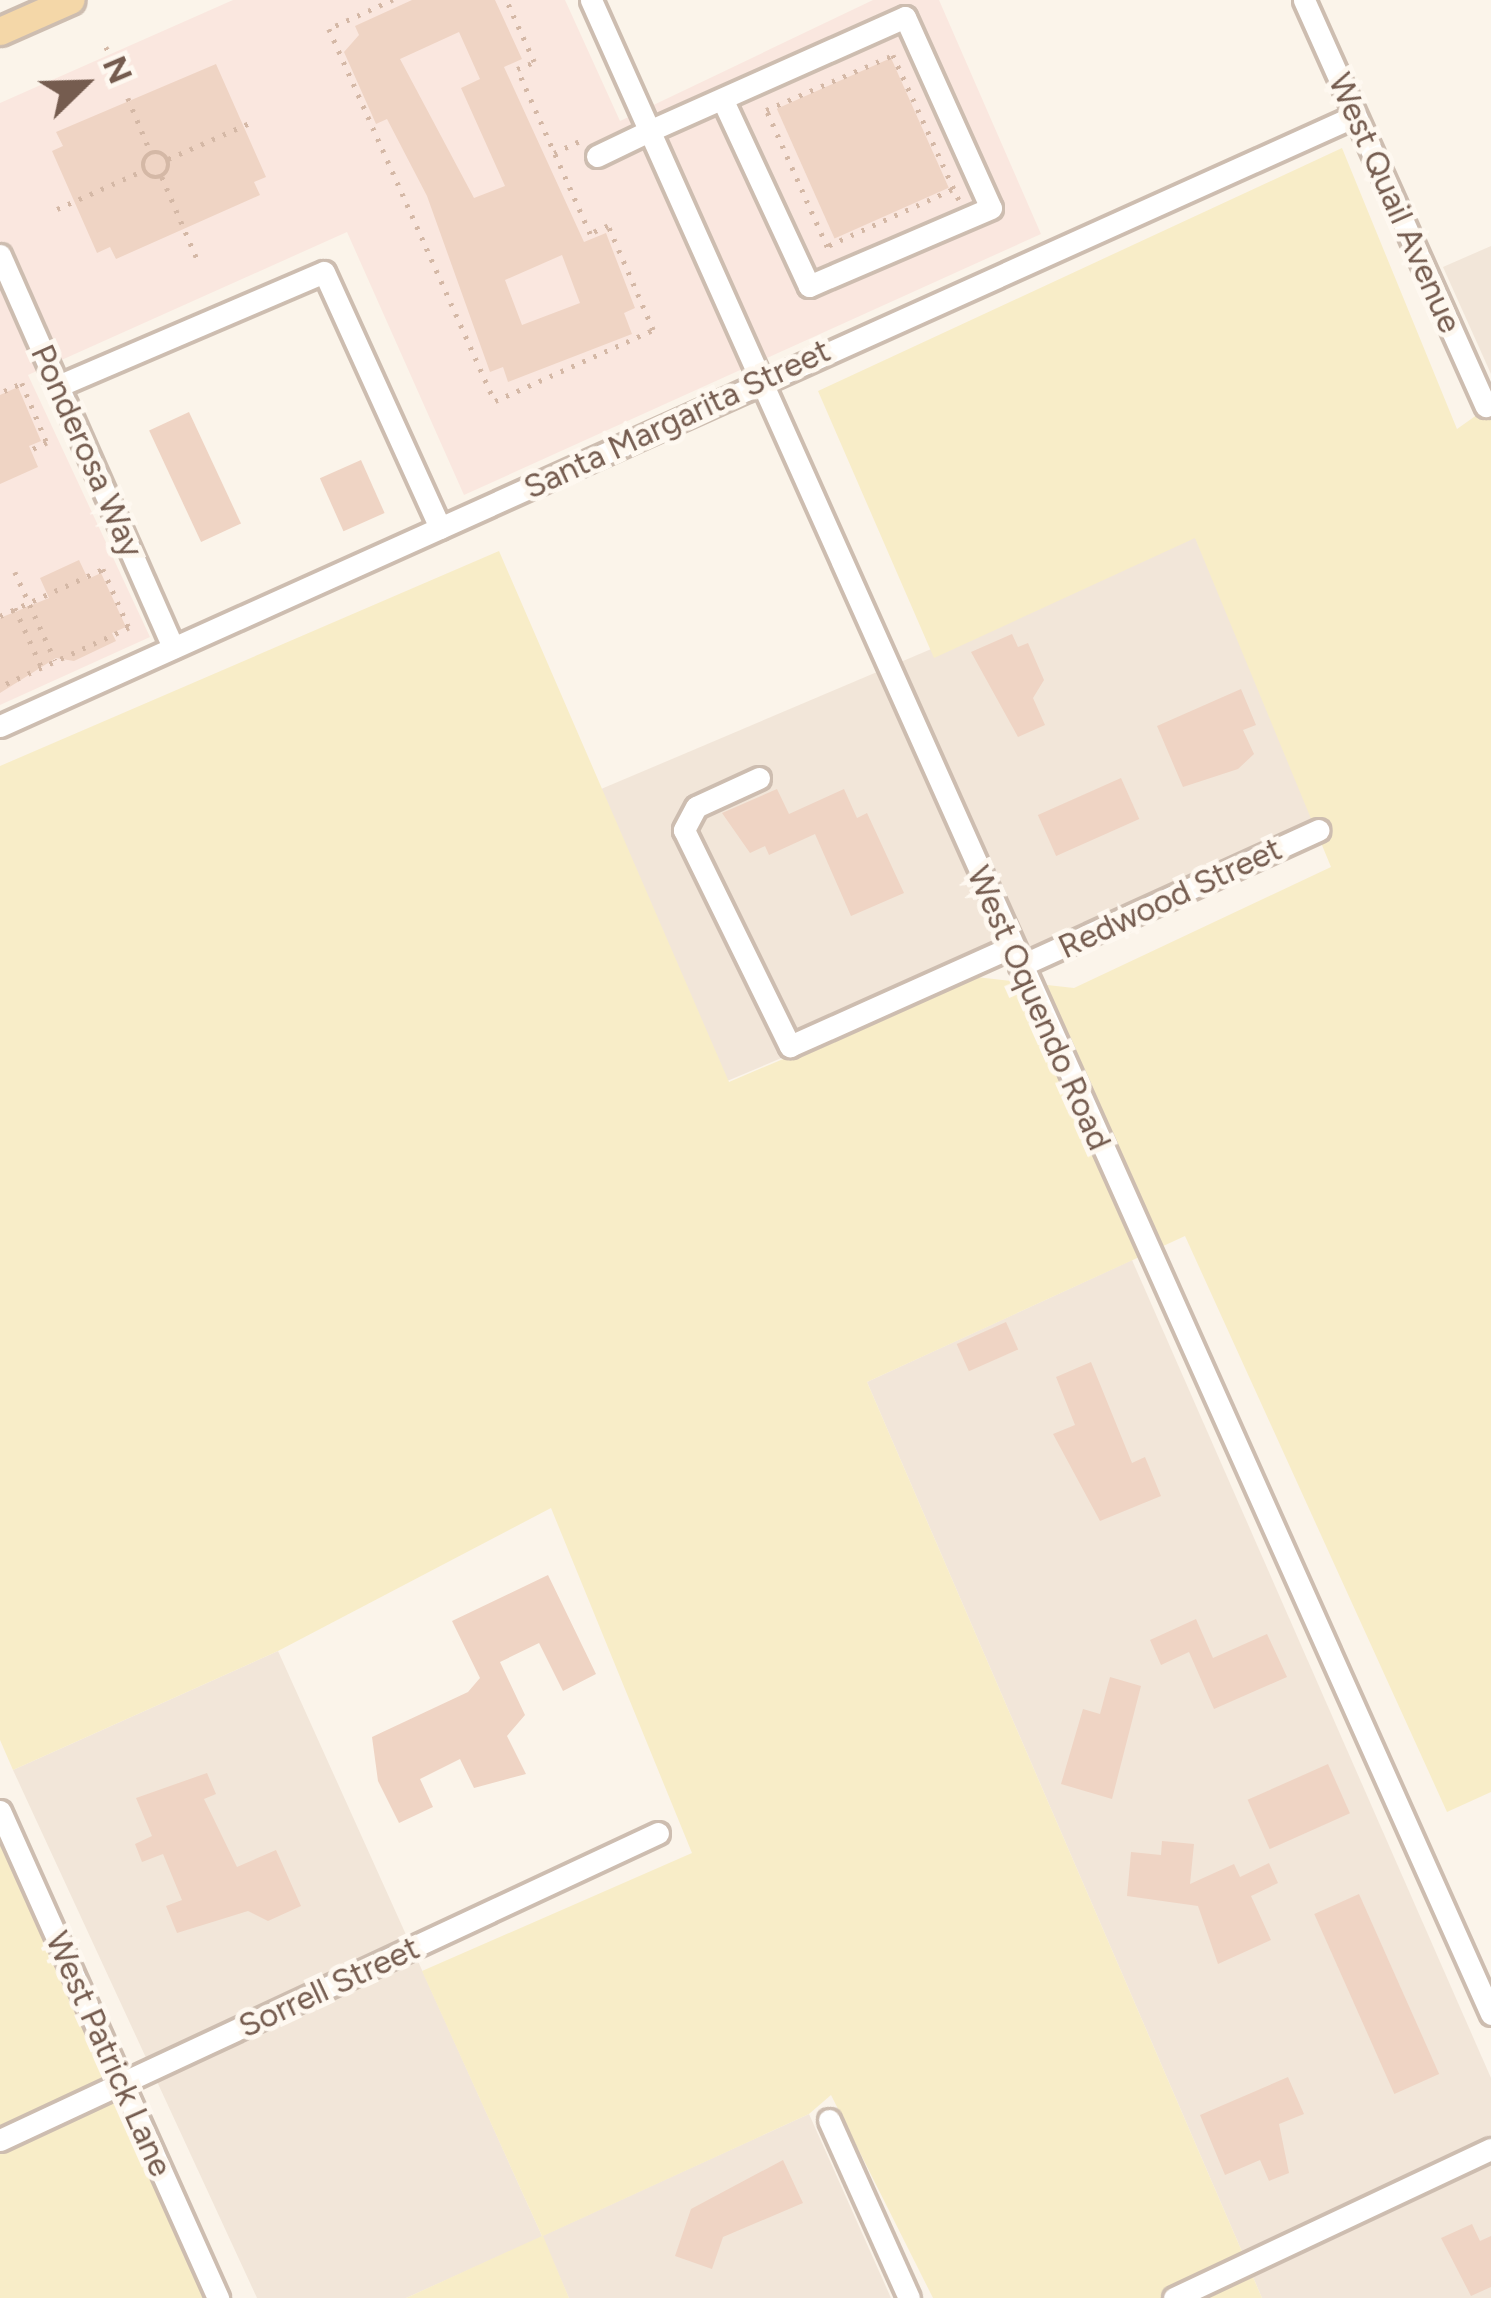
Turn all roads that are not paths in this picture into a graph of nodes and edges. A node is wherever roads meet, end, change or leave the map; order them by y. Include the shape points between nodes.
1 (70, 0) edge
2 (1304, 0) edge
3 (595, 1) edge
4 (0, 31) edge
5 (722, 99) junction
6 (1355, 116) junction
7 (649, 131) junction
8 (593, 146) road end
9 (0, 254) edge
10 (759, 380) junction
11 (58, 386) junction
12 (1486, 406) dead end
13 (440, 528) junction
14 (173, 648) junction
15 (0, 726) edge
16 (759, 778) dead end
17 (1319, 830) dead end
18 (1016, 957) junction
19 (0, 1810) edge
20 (658, 1833) dead end
21 (1491, 2014) edge
22 (122, 2083) junction
23 (829, 2120) dead end
24 (0, 2140) edge
25 (1491, 2149) edge
26 (218, 2298) edge
27 (909, 2298) edge
28 (1174, 2298) edge

1 - 4 main road
2 - 6 street, West Quail Avenue
3 - 7 street, West Oquendo Road
5 - 5 street via 904,17 991,208 808,286
5 - 7 street
6 - 10 street, Santa Margarita Street
6 - 12 street, West Quail Avenue
7 - 8 street
7 - 10 street, West Oquendo Road
9 - 11 street, Ponderosa Way
10 - 13 street, Santa Margarita Street
10 - 18 street, West Oquendo Road
11 - 13 street via 324,272
11 - 14 street, Ponderosa Way
13 - 14 street, Santa Margarita Street
14 - 15 street, Santa Margarita Street
16 - 18 street, Redwood Street via 696,807 684,830 790,1046
17 - 18 street, Redwood Street
18 - 21 street, West Oquendo Road
19 - 22 street, West Patrick Lane
20 - 22 street, Sorrell Street
22 - 24 street, Sorrell Street
22 - 26 street, West Patrick Lane
23 - 27 street
25 - 28 street

